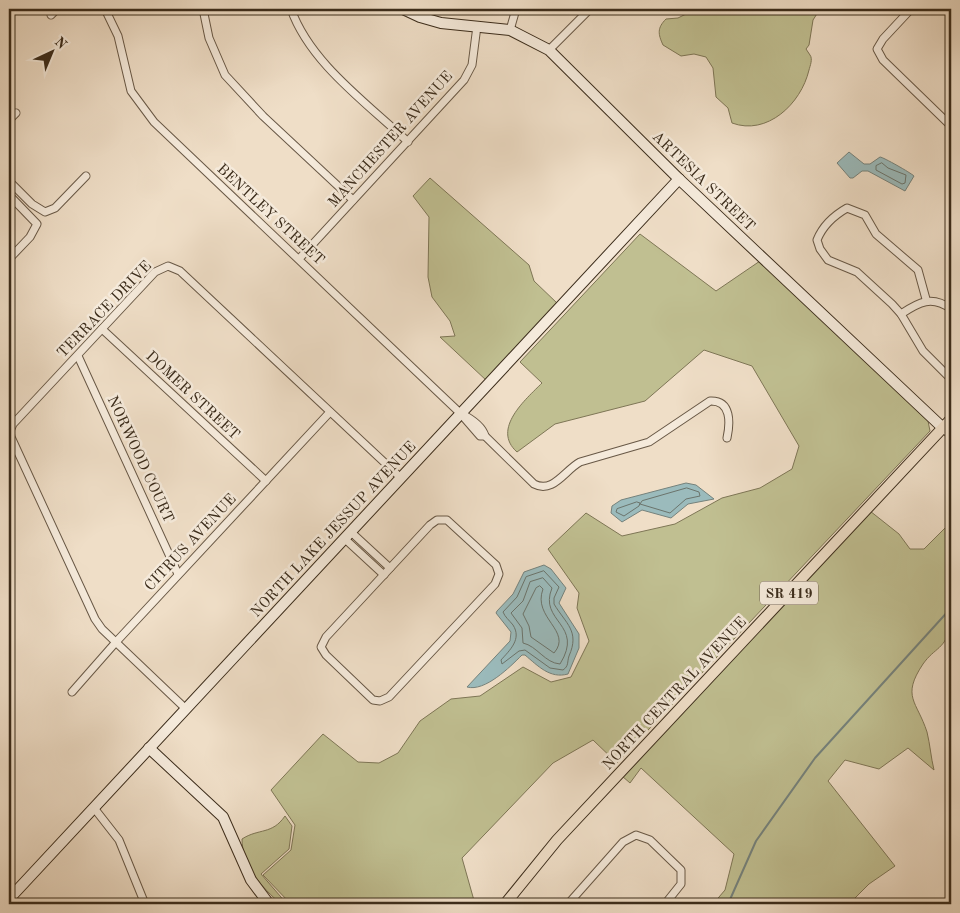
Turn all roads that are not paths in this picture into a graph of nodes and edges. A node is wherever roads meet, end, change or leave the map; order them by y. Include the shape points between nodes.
1 (57, 9) edge
2 (105, 9) edge
3 (203, 9) edge
4 (291, 9) edge
5 (403, 9) edge
6 (516, 9) edge
7 (590, 9) edge
8 (911, 9) edge
9 (51, 15) dead end
10 (477, 26) junction
11 (510, 30) junction
12 (549, 50) junction
13 (16, 113) dead end
14 (9, 120) edge
15 (951, 126) edge
16 (408, 142) junction
17 (86, 176) dead end
18 (679, 179) junction
19 (9, 181) edge
20 (9, 194) edge
21 (354, 200) junction
22 (9, 259) edge
23 (299, 259) junction
24 (926, 299) junction
25 (951, 309) edge
26 (901, 314) junction
27 (102, 329) junction
28 (78, 356) junction
29 (951, 379) edge
30 (330, 412) junction
31 (460, 413) junction
32 (951, 419) edge
33 (943, 428) junction
34 (951, 436) edge
35 (727, 438) dead end
36 (401, 478) junction
37 (266, 482) junction
38 (348, 535) junction
39 (372, 552) junction
40 (366, 558) junction
41 (390, 568) junction
42 (178, 574) junction
43 (384, 575) junction
44 (116, 642) junction
45 (72, 692) dead end
46 (186, 709) junction
47 (149, 748) junction
48 (94, 808) junction
49 (9, 899) edge
50 (146, 904) edge
51 (269, 904) edge
52 (505, 904) edge
53 (568, 904) edge
54 (665, 904) edge

1 - 9 street
2 - 23 street, BENTLEY STREET via 118,36 131,91 141,106
3 - 21 street via 209,38 225,75 263,116
4 - 16 street via 300,32 323,62
5 - 10 street, ARTESIA STREET via 440,22
6 - 11 street
7 - 12 street
8 - 15 street via 882,39 878,49 883,60
10 - 11 street, ARTESIA STREET
10 - 16 street, MANCHESTER AVENUE via 472,65 464,80
11 - 12 street, ARTESIA STREET
12 - 18 street, ARTESIA STREET
13 - 14 street
16 - 21 street, MANCHESTER AVENUE
17 - 19 street via 55,208 45,212
18 - 31 street, NORTH LAKE JESSUP AVENUE
18 - 33 street, ARTESIA STREET
20 - 22 street via 36,224 30,237
21 - 23 street, MANCHESTER AVENUE
23 - 31 street, BENTLEY STREET
24 - 25 street
24 - 26 street
24 - 26 street via 918,270 876,234 865,215 847,208 837,213 819,234 820,250 828,260 857,272
26 - 29 street via 923,351
27 - 28 street, TERRACE DRIVE
27 - 30 street, TERRACE DRIVE via 155,272 161,267 174,267
27 - 37 street, DOMER STREET
28 - 42 street, NORWOOD COURT
28 - 44 street, TERRACE DRIVE via 10,430 95,619
30 - 36 street, TERRACE DRIVE
30 - 37 street, CITRUS AVENUE
31 - 35 street, BENTLEY STREET via 480,436 485,436 542,488 555,483 571,466 580,462 649,442 710,401 726,408 729,419
31 - 36 street, NORTH LAKE JESSUP AVENUE
32 - 33 main road, NORTH CENTRAL AVENUE / SR 419
33 - 34 street, ARTESIA STREET
33 - 52 main road, NORTH CENTRAL AVENUE / SR 419 via 557,840
36 - 38 street, NORTH LAKE JESSUP AVENUE
37 - 42 street, CITRUS AVENUE
38 - 39 street
38 - 40 street
38 - 46 street, NORTH LAKE JESSUP AVENUE
39 - 40 street
39 - 41 street
40 - 43 street
41 - 43 street
41 - 43 street via 430,525 437,520 447,520 496,566 499,574 495,584 389,697 380,701 372,700 326,655 322,647 326,637
42 - 44 street, CITRUS AVENUE
44 - 45 street, CITRUS AVENUE
44 - 46 street
46 - 47 street, NORTH LAKE JESSUP AVENUE
47 - 48 street, NORTH LAKE JESSUP AVENUE
47 - 51 street via 223,817 251,880
48 - 49 street, NORTH LAKE JESSUP AVENUE
48 - 50 street via 119,840
53 - 54 street via 623,842 636,835 650,840 681,870 681,884

